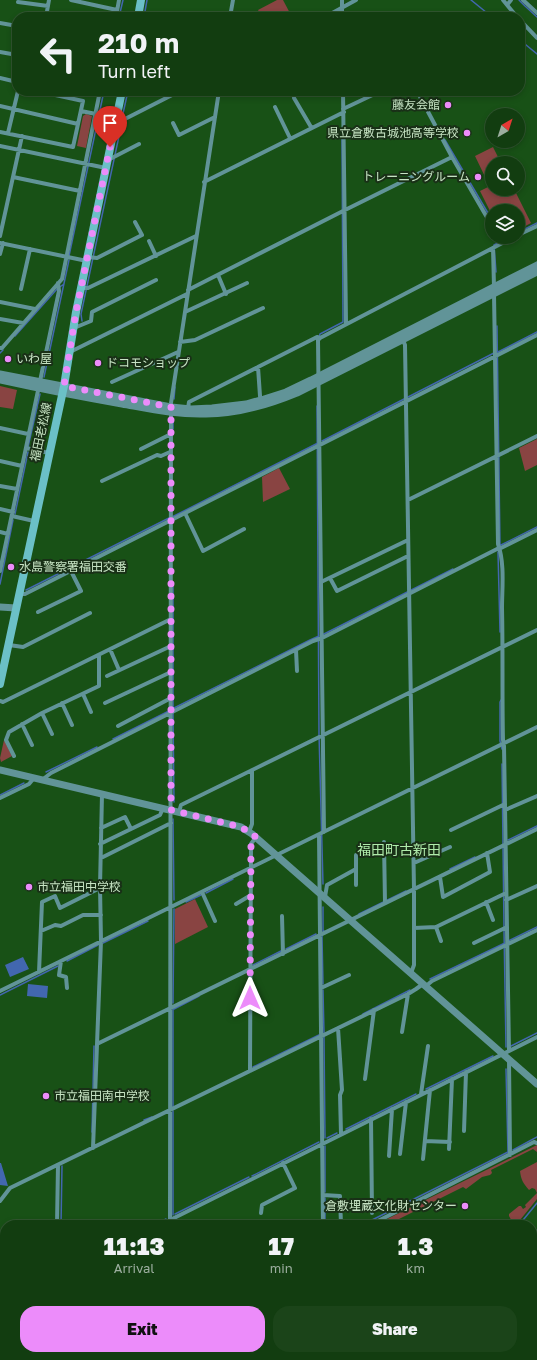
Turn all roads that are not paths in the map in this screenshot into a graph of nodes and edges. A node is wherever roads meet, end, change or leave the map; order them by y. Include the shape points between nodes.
1 (49, 0) edge
2 (71, 0) edge
3 (119, 0) edge
4 (141, 0) edge
5 (233, 0) edge
6 (342, 0) edge
7 (356, 0) edge
8 (502, 0) edge
9 (511, 0) edge
10 (523, 0) edge
11 (18, 2) dead end
12 (507, 5) junction
13 (48, 6) junction
14 (341, 9) junction
15 (117, 10) joint
16 (47, 12) edge
17 (139, 12) edge
18 (231, 12) edge
19 (335, 12) edge
20 (341, 12) edge
21 (513, 12) edge
22 (537, 12) edge
23 (0, 23) edge
24 (12, 25) edge
25 (525, 25) edge
26 (537, 38) edge
27 (0, 52) edge
28 (12, 54) edge
29 (0, 78) edge
30 (12, 81) edge
31 (17, 96) edge
32 (60, 96) edge
33 (100, 96) edge
34 (121, 96) edge
35 (169, 96) edge
36 (218, 96) edge
37 (344, 96) edge
38 (372, 96) edge
39 (420, 96) edge
40 (294, 98) dead end
41 (0, 106) edge
42 (275, 107) dead end
43 (13, 109) junction
44 (81, 111) junction
45 (343, 111) junction
46 (98, 115) junction
47 (215, 117) junction
48 (119, 120) junction
49 (173, 123) dead end
50 (78, 124) junction
51 (311, 127) junction
52 (0, 132) edge
53 (8, 133) junction
54 (22, 136) junction
55 (290, 138) junction
56 (139, 144) dead end
57 (0, 146) edge
58 (19, 150) junction
59 (452, 157) junction
60 (111, 160) junction
61 (87, 165) junction
62 (13, 177) junction
63 (206, 181) junction
64 (80, 191) junction
65 (343, 211) junction
66 (485, 214) edge
67 (135, 222) dead end
68 (537, 226) edge
69 (525, 232) edge
70 (0, 236) edge
71 (196, 236) junction
72 (149, 242) dead end
73 (1, 243) edge
74 (498, 244) edge
75 (495, 247) junction
76 (30, 249) junction
77 (0, 254) edge
78 (156, 256) junction
79 (67, 257) junction
80 (90, 258) junction
81 (537, 265) edge
82 (537, 272) edge
83 (218, 275) junction
84 (156, 280) dead end
85 (247, 283) dead end
86 (59, 286) junction
87 (85, 288) junction
88 (21, 289) dead end
89 (494, 290) junction
90 (189, 291) junction
91 (226, 294) junction
92 (0, 302) edge
93 (263, 308) dead end
94 (35, 309) junction
95 (186, 312) junction
96 (0, 319) edge
97 (23, 323) junction
98 (346, 323) junction
99 (74, 328) junction
100 (537, 334) edge
101 (318, 338) junction
102 (403, 340) junction
103 (182, 342) junction
104 (0, 348) edge
105 (70, 352) junction
106 (178, 352) junction
107 (496, 354) junction
108 (258, 367) junction
109 (0, 374) edge
110 (319, 379) junction
111 (0, 380) edge
112 (112, 382) dead end
113 (40, 385) junction
114 (63, 390) junction
115 (262, 400) junction
116 (406, 400) junction
117 (188, 408) junction
118 (171, 410) junction
119 (0, 428) edge
120 (28, 434) junction
121 (171, 434) junction
122 (537, 436) edge
123 (318, 446) junction
124 (26, 448) junction
125 (141, 449) dead end
126 (170, 452) junction
127 (49, 453) junction
128 (498, 455) junction
129 (0, 461) edge
130 (22, 466) junction
131 (102, 481) dead end
132 (0, 486) edge
133 (17, 489) junction
134 (408, 500) junction
135 (0, 510) edge
136 (185, 513) junction
137 (12, 514) junction
138 (34, 520) junction
139 (172, 520) junction
140 (244, 529) dead end
141 (537, 530) edge
142 (0, 532) edge
143 (8, 534) junction
144 (408, 540) junction
145 (499, 547) junction
146 (2, 555) edge
147 (408, 556) junction
148 (0, 571) edge
149 (72, 571) junction
150 (330, 578) junction
151 (321, 582) junction
152 (408, 592) junction
153 (18, 594) junction
154 (0, 607) edge
155 (16, 608) junction
156 (38, 612) dead end
157 (90, 613) dead end
158 (171, 619) junction
159 (537, 630) edge
160 (321, 637) junction
161 (8, 645) junction
162 (171, 646) junction
163 (501, 648) junction
164 (110, 649) junction
165 (296, 650) junction
166 (99, 655) junction
167 (119, 670) junction
168 (297, 671) dead end
169 (171, 672) junction
170 (107, 676) dead end
171 (0, 684) edge
172 (411, 692) junction
173 (83, 694) junction
174 (171, 698) junction
175 (0, 701) edge
176 (104, 703) dead end
177 (62, 704) junction
178 (172, 711) junction
179 (91, 712) dead end
180 (42, 713) junction
181 (22, 724) junction
182 (72, 725) dead end
183 (118, 726) dead end
184 (537, 727) edge
185 (52, 734) dead end
186 (320, 736) junction
187 (502, 744) junction
188 (32, 745) dead end
189 (14, 756) dead end
190 (0, 770) edge
191 (252, 770) junction
192 (34, 778) junction
193 (42, 780) junction
194 (412, 788) junction
195 (102, 794) junction
196 (537, 796) edge
197 (0, 798) edge
198 (503, 805) junction
199 (163, 808) junction
200 (171, 810) junction
201 (505, 810) junction
202 (179, 812) junction
203 (171, 823) junction
204 (101, 828) junction
205 (131, 829) junction
206 (537, 829) edge
207 (451, 830) dead end
208 (249, 832) junction
209 (321, 834) junction
210 (256, 837) junction
211 (384, 842) dead end
212 (100, 844) junction
213 (504, 845) junction
214 (450, 847) dead end
215 (487, 853) junction
216 (277, 855) junction
217 (356, 855) dead end
218 (100, 858) junction
219 (414, 863) junction
220 (251, 868) junction
221 (356, 869) junction
222 (440, 877) junction
223 (356, 885) dead end
224 (537, 886) edge
225 (100, 888) junction
226 (414, 889) junction
227 (202, 892) junction
228 (505, 893) junction
229 (251, 895) junction
230 (323, 896) junction
231 (506, 900) junction
232 (385, 902) junction
233 (486, 902) junction
234 (236, 904) dead end
235 (171, 907) junction
236 (100, 916) junction
237 (282, 916) dead end
238 (351, 920) junction
239 (493, 920) dead end
240 (215, 921) dead end
241 (436, 926) junction
242 (505, 927) junction
243 (414, 928) junction
244 (537, 930) edge
245 (41, 931) junction
246 (320, 935) junction
247 (101, 941) junction
248 (441, 941) dead end
249 (474, 943) dead end
250 (506, 943) junction
251 (282, 954) junction
252 (61, 961) junction
253 (251, 969) junction
254 (39, 972) junction
255 (411, 973) junction
256 (349, 975) dead end
257 (424, 985) junction
258 (67, 988) dead end
259 (321, 988) junction
260 (0, 991) edge
261 (408, 994) junction
262 (171, 1008) junction
263 (374, 1010) junction
264 (338, 1028) junction
265 (402, 1032) dead end
266 (322, 1036) junction
267 (537, 1037) edge
268 (97, 1044) junction
269 (428, 1046) dead end
270 (507, 1055) junction
271 (250, 1071) junction
272 (466, 1072) junction
273 (365, 1078) dead end
274 (452, 1079) junction
275 (537, 1084) edge
276 (430, 1090) junction
277 (421, 1094) junction
278 (406, 1102) junction
279 (392, 1109) junction
280 (171, 1110) junction
281 (371, 1119) junction
282 (464, 1131) dead end
283 (341, 1134) junction
284 (426, 1141) junction
285 (450, 1142) junction
286 (323, 1143) junction
287 (537, 1143) edge
288 (93, 1148) junction
289 (449, 1149) dead end
290 (400, 1154) dead end
291 (510, 1155) junction
292 (388, 1156) dead end
293 (423, 1159) dead end
294 (283, 1163) junction
295 (58, 1165) junction
296 (323, 1195) junction
297 (0, 1201) edge
298 (261, 1213) dead end
299 (372, 1213) dead end
300 (57, 1220) edge
301 (170, 1220) joint
302 (323, 1220) edge
303 (341, 1220) edge
304 (380, 1220) edge

1 - 13 street
2 - 15 street
3 - 15 street
4 - 17 main road
5 - 18 street
6 - 14 street
7 - 14 street
8 - 12 street
9 - 12 street
10 - 22 street
11 - 13 street
12 - 21 street
13 - 16 street
14 - 19 street
14 - 20 street
23 - 24 street
25 - 26 street
27 - 28 street
29 - 30 street
31 - 43 street
32 - 44 street via 84,101
33 - 46 street
34 - 48 main road, 福田老松線
35 - 48 street
36 - 47 street
37 - 45 street
38 - 45 street
39 - 59 street
40 - 51 street
41 - 43 street
42 - 55 street
43 - 50 street
43 - 53 street
44 - 46 street
44 - 50 street
45 - 51 street
45 - 65 street
46 - 48 street
46 - 61 street
47 - 49 street via 179,135
47 - 63 street
48 - 60 main road, 福田老松線
50 - 54 street via 73,147
51 - 55 street
52 - 53 street
53 - 54 street
54 - 58 street
55 - 63 street
56 - 60 street
57 - 58 street
58 - 61 street
58 - 62 street
59 - 65 street
59 - 66 street
60 - 61 street
60 - 80 main road, 福田老松線
61 - 64 street
62 - 64 street
62 - 70 street
63 - 71 street
64 - 79 street
65 - 83 street
65 - 98 street
67 - 80 street via 142,235 97,258
68 - 69 street
71 - 78 street
71 - 90 street
72 - 78 street
73 - 76 street
73 - 77 street
74 - 75 street
75 - 89 street
75 - 98 street
76 - 79 street
76 - 88 street
78 - 87 street
79 - 80 street
79 - 86 street
80 - 87 main road, 福田老松線
81 - 89 street
82 - 89 street
83 - 90 street
83 - 91 street
84 - 99 street via 92,312 91,321
85 - 91 street
86 - 94 street
86 - 113 street
87 - 99 main road, 福田老松線
89 - 102 street
89 - 107 street
89 - 110 street
90 - 95 street
90 - 105 street
91 - 95 street
92 - 94 street
93 - 103 street via 195,340
94 - 97 street
95 - 103 street
96 - 97 street
97 - 104 street
98 - 101 street
99 - 105 main road, 福田老松線
100 - 107 street
101 - 108 street
101 - 110 street
102 - 110 street
102 - 116 street
103 - 106 street
105 - 114 main road, 福田老松線
106 - 112 street
106 - 118 street
107 - 116 street
107 - 128 street
108 - 115 street
108 - 117 street via 189,402
109 - 113 street
110 - 115 street
110 - 118 street via 283,399 250,409 206,414
110 - 123 street
111 - 113 street
113 - 114 street
113 - 120 street
114 - 118 street
114 - 127 main road, 福田老松線
115 - 117 street via 229,407
116 - 123 street
116 - 134 street
117 - 118 street
118 - 121 street
119 - 120 street
120 - 124 street
121 - 125 street
121 - 126 street
122 - 128 street
123 - 136 street
123 - 151 street
124 - 127 street
124 - 130 street
126 - 131 street via 157,455
126 - 139 street
127 - 138 main road, 福田老松線
128 - 134 street
128 - 145 street
129 - 130 street
130 - 133 street
132 - 133 street
133 - 137 street
134 - 144 street
135 - 137 street
136 - 139 street
136 - 140 street via 203,551
137 - 138 street
137 - 143 street
138 - 153 main road, 福田老松線
139 - 149 street
139 - 158 street
141 - 145 street
142 - 143 street
143 - 146 street
144 - 147 street
144 - 150 street
145 - 152 street
145 - 163 street via 502,578
146 - 148 street
147 - 150 street via 336,591
147 - 152 street
149 - 153 street via 25,594
149 - 156 street via 81,591
150 - 151 street
151 - 160 street
152 - 160 street
152 - 172 street
153 - 155 main road, 福田老松線
154 - 155 street
155 - 161 main road, 福田老松線
157 - 161 street via 23,647
158 - 162 street
158 - 164 street
159 - 163 street
160 - 165 street
160 - 186 street
161 - 171 main road, 福田老松線
162 - 167 street
162 - 169 street
163 - 172 street
163 - 187 street
164 - 166 street
164 - 167 street
165 - 168 street
165 - 178 street
166 - 173 street via 99,686
166 - 175 street via 3,702
167 - 170 street
169 - 174 street
169 - 176 street
172 - 186 street
172 - 194 street
173 - 177 street
173 - 179 street
174 - 178 street
174 - 183 street
177 - 180 street
177 - 182 street
178 - 193 street
178 - 200 street
180 - 181 street
180 - 185 street
181 - 188 street
181 - 189 street via 9,732 6,740
184 - 187 street
186 - 191 street
186 - 209 street
187 - 194 street
187 - 198 street
190 - 192 street
191 - 202 street via 181,805
191 - 208 street via 252,824
192 - 193 street
192 - 197 street via 29,784
193 - 195 street
194 - 209 street
194 - 219 street
195 - 199 street
195 - 204 street
196 - 201 street
198 - 201 street
198 - 207 street
199 - 200 street
199 - 205 street via 160,815
200 - 202 street
200 - 203 street
201 - 213 street
202 - 208 street via 241,827
203 - 218 street
203 - 235 street
204 - 205 street via 125,817
204 - 212 street
205 - 212 street
206 - 213 street
208 - 210 street
209 - 216 street
209 - 230 street
210 - 216 street
210 - 220 street via 251,844
211 - 232 street
212 - 218 street
213 - 215 street
213 - 228 street
214 - 219 street
215 - 222 street
215 - 222 street via 490,872 443,896
216 - 220 street
216 - 230 street
217 - 221 street
218 - 225 street
219 - 226 street
220 - 227 street
220 - 229 street
221 - 223 street
221 - 230 street via 327,885
222 - 226 street
224 - 231 street
225 - 236 street
225 - 245 street via 60,908 55,896 42,902
226 - 232 street
226 - 243 street
227 - 235 street
227 - 240 street
228 - 231 street
228 - 233 street
229 - 234 street
229 - 253 street
230 - 238 street
230 - 246 street
231 - 242 street
232 - 238 street
233 - 239 street
233 - 241 street
235 - 247 street
235 - 262 street
236 - 245 street via 83,915 61,926 55,925
236 - 247 street
237 - 251 street
238 - 246 street
238 - 255 street
241 - 243 street
241 - 248 street
242 - 249 street
242 - 250 street
243 - 255 street via 414,965
244 - 250 street
245 - 254 street
246 - 251 street
246 - 259 street
247 - 252 street
247 - 268 street
250 - 257 street
250 - 270 street
251 - 253 street
252 - 254 street
252 - 258 street via 59,974 66,977
253 - 262 street
253 - 271 street
254 - 260 street
255 - 257 street
256 - 259 street
257 - 261 street
257 - 270 street
259 - 266 street
261 - 263 street
261 - 265 street
262 - 268 street
262 - 280 street
263 - 264 street
263 - 273 street
264 - 266 street
264 - 283 street via 342,1090
266 - 271 street
266 - 286 street
267 - 270 street
268 - 288 street
269 - 277 street
270 - 272 street
270 - 275 street
270 - 291 street
271 - 280 street
272 - 274 street
272 - 282 street
274 - 276 street
274 - 285 street
276 - 277 street
276 - 284 street
277 - 278 street
278 - 279 street
278 - 290 street
279 - 281 street
279 - 292 street
280 - 288 street
280 - 301 street
281 - 283 street
281 - 299 street
283 - 286 street
284 - 285 street
284 - 293 street
285 - 289 street
286 - 294 street
286 - 296 street
287 - 291 street via 534,1142
288 - 295 street
291 - 304 street
294 - 298 street via 295,1188 262,1205
294 - 301 street
295 - 297 street via 10,1188
295 - 300 street
296 - 302 street
296 - 303 street via 340,1196

